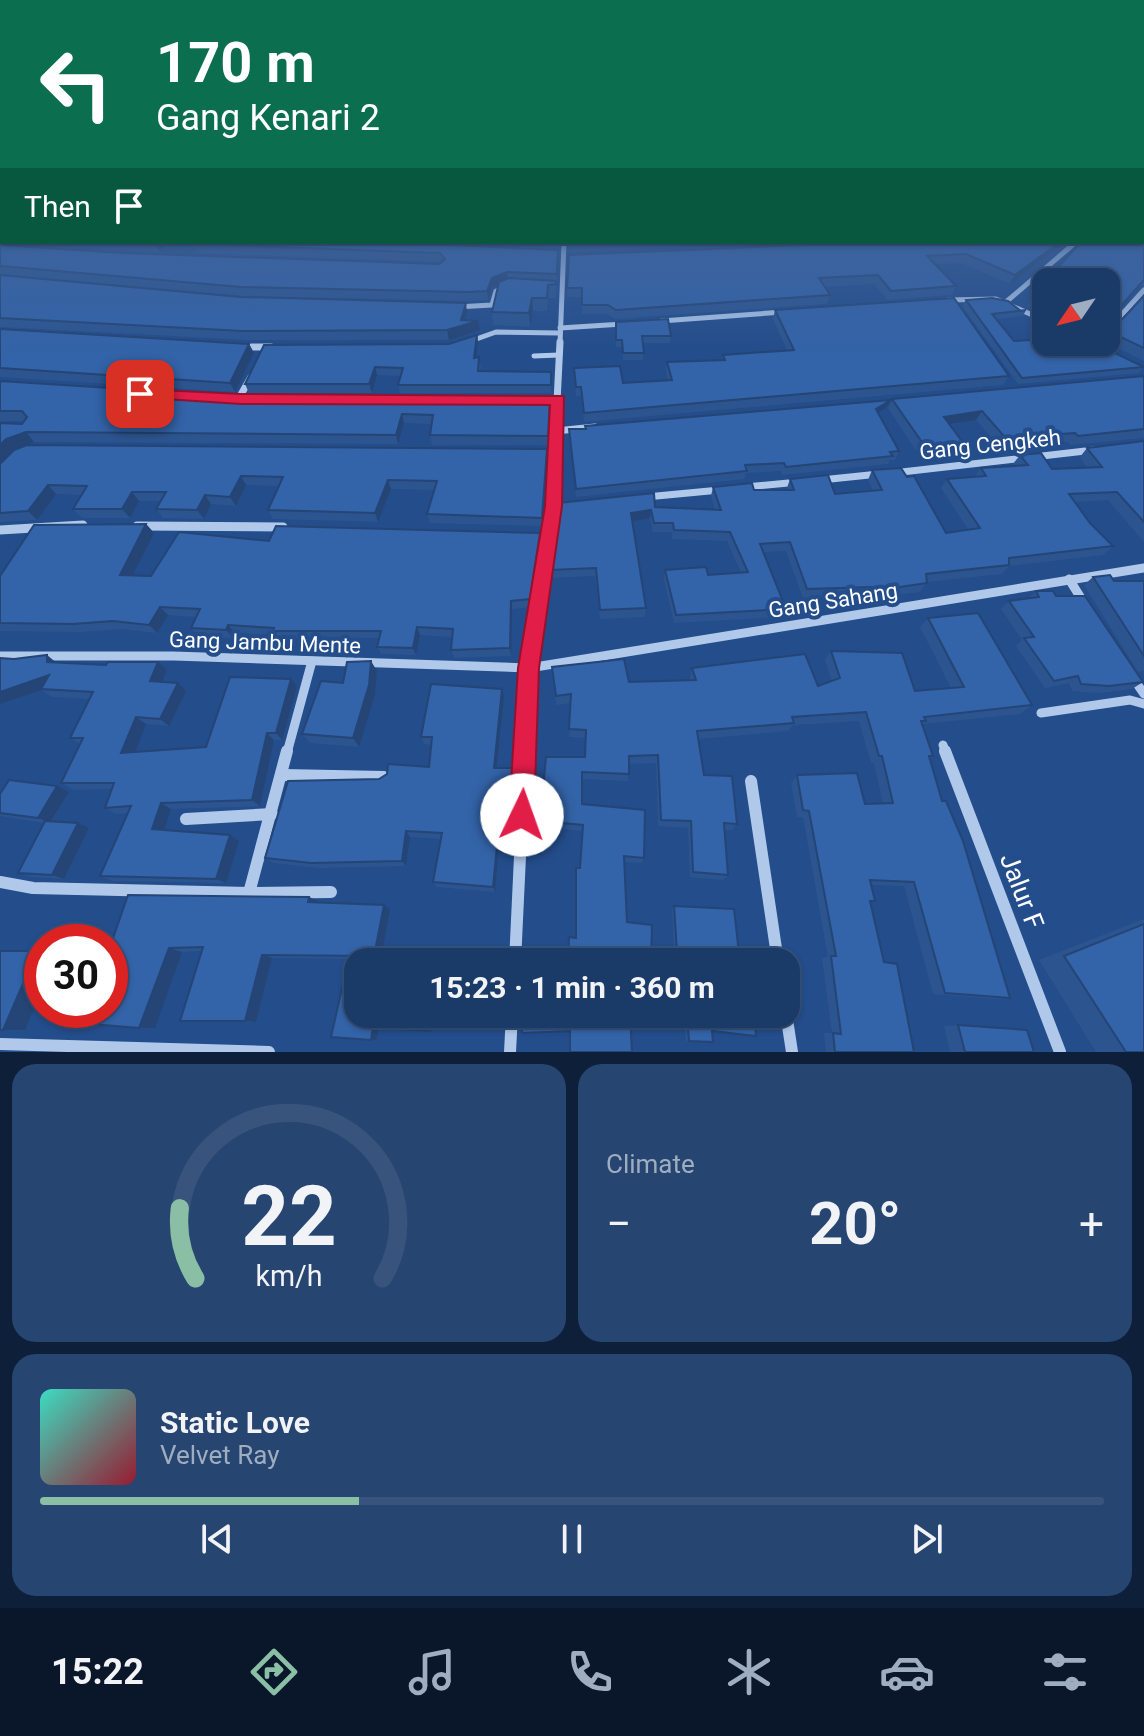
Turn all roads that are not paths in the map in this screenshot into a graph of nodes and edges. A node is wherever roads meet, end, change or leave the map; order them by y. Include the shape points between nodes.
1 (564, 254) edge
2 (1062, 254) edge
3 (522, 287) edge
4 (549, 288) edge
5 (562, 289) junction
6 (1144, 290) edge
7 (952, 300) junction
8 (937, 301) edge
9 (1006, 302) junction
10 (447, 306) edge
11 (797, 311) edge
12 (961, 313) edge
13 (1032, 314) edge
14 (1120, 317) edge
15 (655, 321) edge
16 (639, 322) edge
17 (560, 330) junction
18 (458, 345) edge
19 (233, 347) edge
20 (264, 347) junction
21 (280, 347) edge
22 (559, 355) junction
23 (534, 356) dead end
24 (259, 359) edge
25 (253, 371) edge
26 (225, 398) edge
27 (239, 398) junction
28 (257, 399) edge
29 (543, 400) edge
30 (558, 400) junction
31 (604, 426) edge
32 (556, 431) junction
33 (1102, 449) edge
34 (538, 452) edge
35 (554, 452) junction
36 (741, 488) edge
37 (725, 489) edge
38 (632, 499) edge
39 (569, 505) edge
40 (553, 506) junction
41 (94, 525) edge
42 (125, 525) edge
43 (300, 527) edge
44 (0, 530) edge
45 (532, 534) edge
46 (548, 534) junction
47 (1144, 568) edge
48 (1069, 579) junction
49 (1094, 618) edge
50 (0, 656) edge
51 (312, 661) junction
52 (529, 668) junction
53 (1127, 669) edge
54 (1144, 694) edge
55 (1144, 704) edge
56 (1041, 713) dead end
57 (943, 745) dead end
58 (283, 775) junction
59 (384, 777) edge
60 (751, 781) dead end
61 (272, 814) junction
62 (186, 819) dead end
63 (0, 882) edge
64 (331, 892) dead end
65 (249, 893) junction
66 (516, 948) edge
67 (776, 948) edge
68 (511, 1028) edge
69 (788, 1028) edge
70 (0, 1044) edge
71 (269, 1052) edge
72 (510, 1052) edge
73 (792, 1052) edge
74 (1060, 1052) edge

1 - 5 street
2 - 9 street
3 - 10 street via 496,291 487,306
4 - 5 street
5 - 17 street
6 - 14 street
7 - 8 street
7 - 9 street
7 - 12 street
9 - 13 street
11 - 15 street
16 - 17 street
17 - 18 street via 496,332
17 - 22 street
19 - 20 street
20 - 21 street
20 - 24 street
22 - 23 lane
22 - 30 street
25 - 27 street
26 - 27 street
27 - 28 street
29 - 30 street
30 - 32 street
31 - 32 street
32 - 35 street
33 - 36 street, Gang Cengkeh
34 - 35 street
35 - 40 street
37 - 38 street
39 - 40 street
40 - 46 street
41 - 44 street
42 - 43 street
45 - 46 street
46 - 52 street
47 - 48 street, Gang Sahang
48 - 49 street
48 - 52 street, Gang Sahang
50 - 51 street, Gang Jambu Mente
51 - 52 street, Gang Jambu Mente
51 - 58 street
52 - 66 street
53 - 54 street
55 - 56 street via 1130,700
57 - 74 street, Jalur F
58 - 59 street
58 - 61 street
60 - 67 street
61 - 62 street
61 - 65 street
63 - 65 street via 33,888
64 - 65 street
68 - 72 street
69 - 73 street
70 - 71 street

